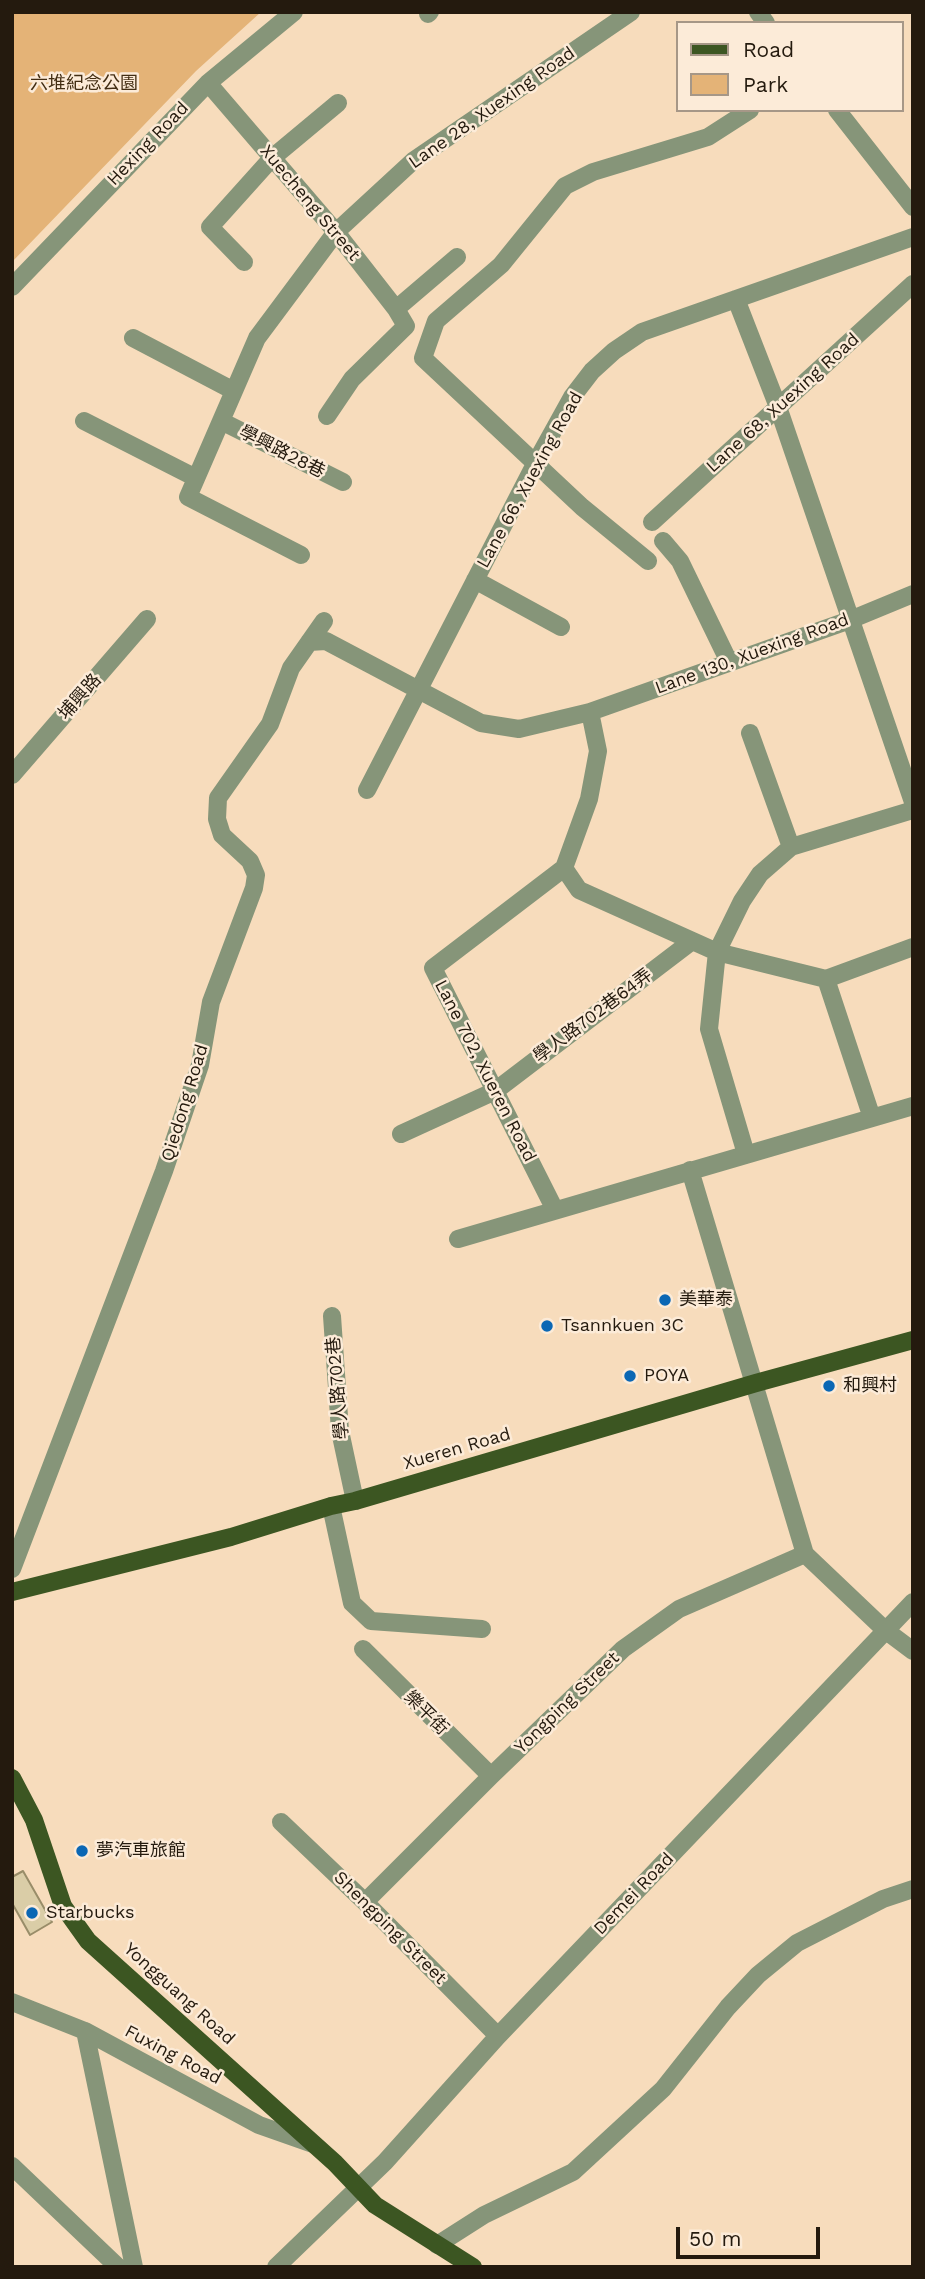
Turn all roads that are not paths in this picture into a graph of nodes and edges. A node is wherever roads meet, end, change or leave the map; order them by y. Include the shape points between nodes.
1 (294, 12) edge
2 (631, 12) edge
3 (208, 83) junction
4 (338, 103) dead end
5 (747, 112) edge
6 (839, 112) edge
7 (272, 158) junction
8 (905, 184) edge
9 (913, 207) edge
10 (336, 232) junction
11 (913, 237) edge
12 (457, 257) dead end
13 (244, 262) dead end
14 (913, 284) edge
15 (12, 287) edge
16 (736, 299) junction
17 (396, 309) junction
18 (133, 338) dead end
19 (234, 391) junction
20 (778, 407) junction
21 (327, 416) dead end
22 (84, 421) dead end
23 (221, 421) junction
24 (536, 462) junction
25 (196, 478) junction
26 (343, 482) dead end
27 (652, 522) dead end
28 (663, 541) dead end
29 (302, 555) dead end
30 (648, 561) dead end
31 (475, 580) junction
32 (913, 594) edge
33 (147, 619) dead end
34 (849, 620) junction
35 (324, 621) dead end
36 (561, 627) dead end
37 (309, 642) junction
38 (729, 662) junction
39 (418, 690) junction
40 (590, 712) junction
41 (750, 733) dead end
42 (12, 775) edge
43 (367, 790) dead end
44 (913, 802) edge
45 (913, 810) edge
46 (791, 847) junction
47 (564, 868) junction
48 (692, 941) junction
49 (913, 947) edge
50 (716, 952) junction
51 (826, 979) junction
52 (495, 1091) junction
53 (913, 1106) edge
54 (872, 1118) junction
55 (401, 1134) dead end
56 (746, 1154) junction
57 (690, 1170) junction
58 (555, 1210) junction
59 (458, 1239) dead end
60 (332, 1316) dead end
61 (913, 1340) edge
62 (755, 1383) junction
63 (355, 1501) junction
64 (331, 1506) junction
65 (805, 1554) junction
66 (12, 1569) edge
67 (12, 1592) edge
68 (913, 1602) edge
69 (482, 1629) dead end
70 (885, 1630) junction
71 (363, 1649) dead end
72 (913, 1651) edge
73 (491, 1776) junction
74 (12, 1779) edge
75 (281, 1822) dead end
76 (913, 1889) edge
77 (365, 1902) junction
78 (12, 2002) edge
79 (85, 2031) junction
80 (498, 2036) junction
81 (313, 2144) junction
82 (12, 2166) edge
83 (358, 2189) junction
84 (437, 2245) junction
85 (118, 2267) edge
86 (134, 2267) edge
87 (276, 2267) edge
88 (473, 2267) edge

1 - 3 street, Hexing Road
2 - 10 street, Lane 28, Xuexing Road via 413,161
3 - 7 street, Xuecheng Street
3 - 15 street, Hexing Road
4 - 7 street
5 - 24 street via 708,137 603,169 565,187 501,265 436,321 423,358
6 - 8 street
7 - 10 street, Xuecheng Street
7 - 13 street via 210,227
8 - 9 street
10 - 17 street, Xuecheng Street
10 - 19 street, Lane 28, Xuexing Road via 257,338
11 - 16 street, Lane 66, Xuexing Road
12 - 17 street
14 - 20 street, Lane 68, Xuexing Road
16 - 20 street
16 - 24 street, Lane 66, Xuexing Road via 642,331 614,351 572,397
17 - 21 street, Xuecheng Street via 406,326 352,379
18 - 19 street
19 - 23 street, Lane 28, Xuexing Road
20 - 27 street, Lane 68, Xuexing Road
20 - 34 street
22 - 25 street
23 - 25 street, Lane 28, Xuexing Road
23 - 26 street, 學興路28巷
24 - 30 street
24 - 31 street, Lane 66, Xuexing Road
25 - 29 street via 188,496
28 - 38 street via 680,561
31 - 36 street
31 - 39 street, Lane 66, Xuexing Road
32 - 34 street, Lane 130, Xuexing Road
33 - 42 street, 埔興路
34 - 38 street, Lane 130, Xuexing Road
34 - 44 street
35 - 37 street, Qiedong Road
37 - 39 street, Lane 130, Xuexing Road via 326,640
37 - 66 street, Qiedong Road via 291,668 270,724 218,798 222,835 250,861 257,876 254,888 211,1002 200,1065 164,1171
38 - 40 street, Lane 130, Xuexing Road
39 - 40 street, Lane 130, Xuexing Road via 481,723 519,729
39 - 43 street, Lane 66, Xuexing Road
40 - 47 street via 598,751 589,799
41 - 46 street
45 - 46 street
46 - 50 street via 760,874
47 - 48 street via 579,890
47 - 52 street, Lane 702, Xueren Road via 433,968
48 - 50 street
48 - 52 street, 學人路702巷64弄
49 - 51 street
50 - 51 street
50 - 56 street via 709,1029
51 - 54 street
52 - 55 street
52 - 58 street, Lane 702, Xueren Road
53 - 54 street
54 - 56 street
56 - 57 street
57 - 58 street
57 - 62 street
58 - 59 street
60 - 63 street, 學人路702巷 via 340,1431
61 - 62 main road, Xueren Road
62 - 63 main road, Xueren Road
62 - 65 street
63 - 64 main road, Xueren Road
64 - 67 main road, Xueren Road via 231,1537
64 - 69 street via 352,1603 371,1621
65 - 70 street
65 - 73 street, Yongping Street via 679,1609 622,1649
68 - 70 street, Demei Road
70 - 72 street
70 - 80 street, Demei Road
71 - 73 street, 樂平街
73 - 77 street, Yongping Street
74 - 81 main road, Yongguang Road via 34,1820 63,1906 88,1941
75 - 77 street, Shengping Street
76 - 84 street via 883,1899 797,1943 728,2007 663,2089 573,2172 484,2215
77 - 80 street, Shengping Street
78 - 79 street, Fuxing Road
79 - 81 street, Fuxing Road via 259,2125
79 - 86 street
80 - 83 street, Demei Road
81 - 83 main road, Yongguang Road
82 - 85 street
83 - 84 main road
83 - 87 street, Demei Road
84 - 88 main road

